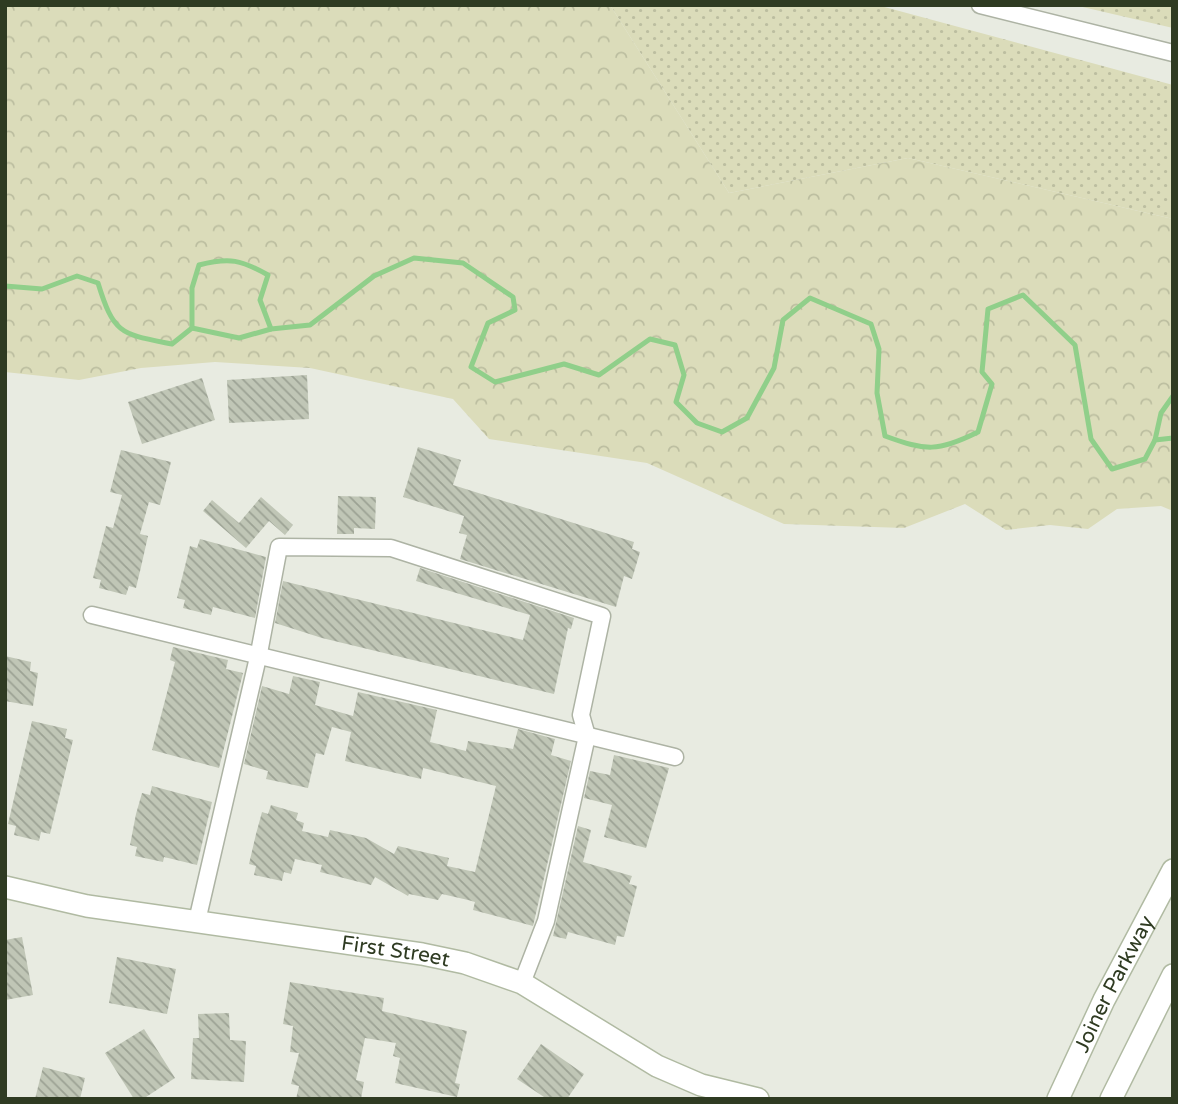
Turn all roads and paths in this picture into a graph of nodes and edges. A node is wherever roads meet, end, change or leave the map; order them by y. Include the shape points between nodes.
1 (980, 5) edge
2 (1173, 52) edge
3 (92, 615) dead end
4 (259, 653) junction
5 (587, 736) junction
6 (675, 757) dead end
7 (1173, 870) edge
8 (5, 887) edge
9 (197, 921) junction
10 (1173, 975) edge
11 (522, 983) junction
12 (699, 1092) edge
13 (758, 1099) edge
14 (1058, 1099) edge
15 (1111, 1099) edge

1 - 2 street
3 - 4 street
4 - 5 street
4 - 5 street via 279,547 391,548 602,616 581,715
4 - 9 street
5 - 6 street
5 - 11 street via 546,921
7 - 14 street, Joiner Parkway
8 - 9 street, First Street via 87,906
9 - 11 street, First Street via 422,954
10 - 15 street
11 - 12 street, First Street
12 - 13 street, First Street

